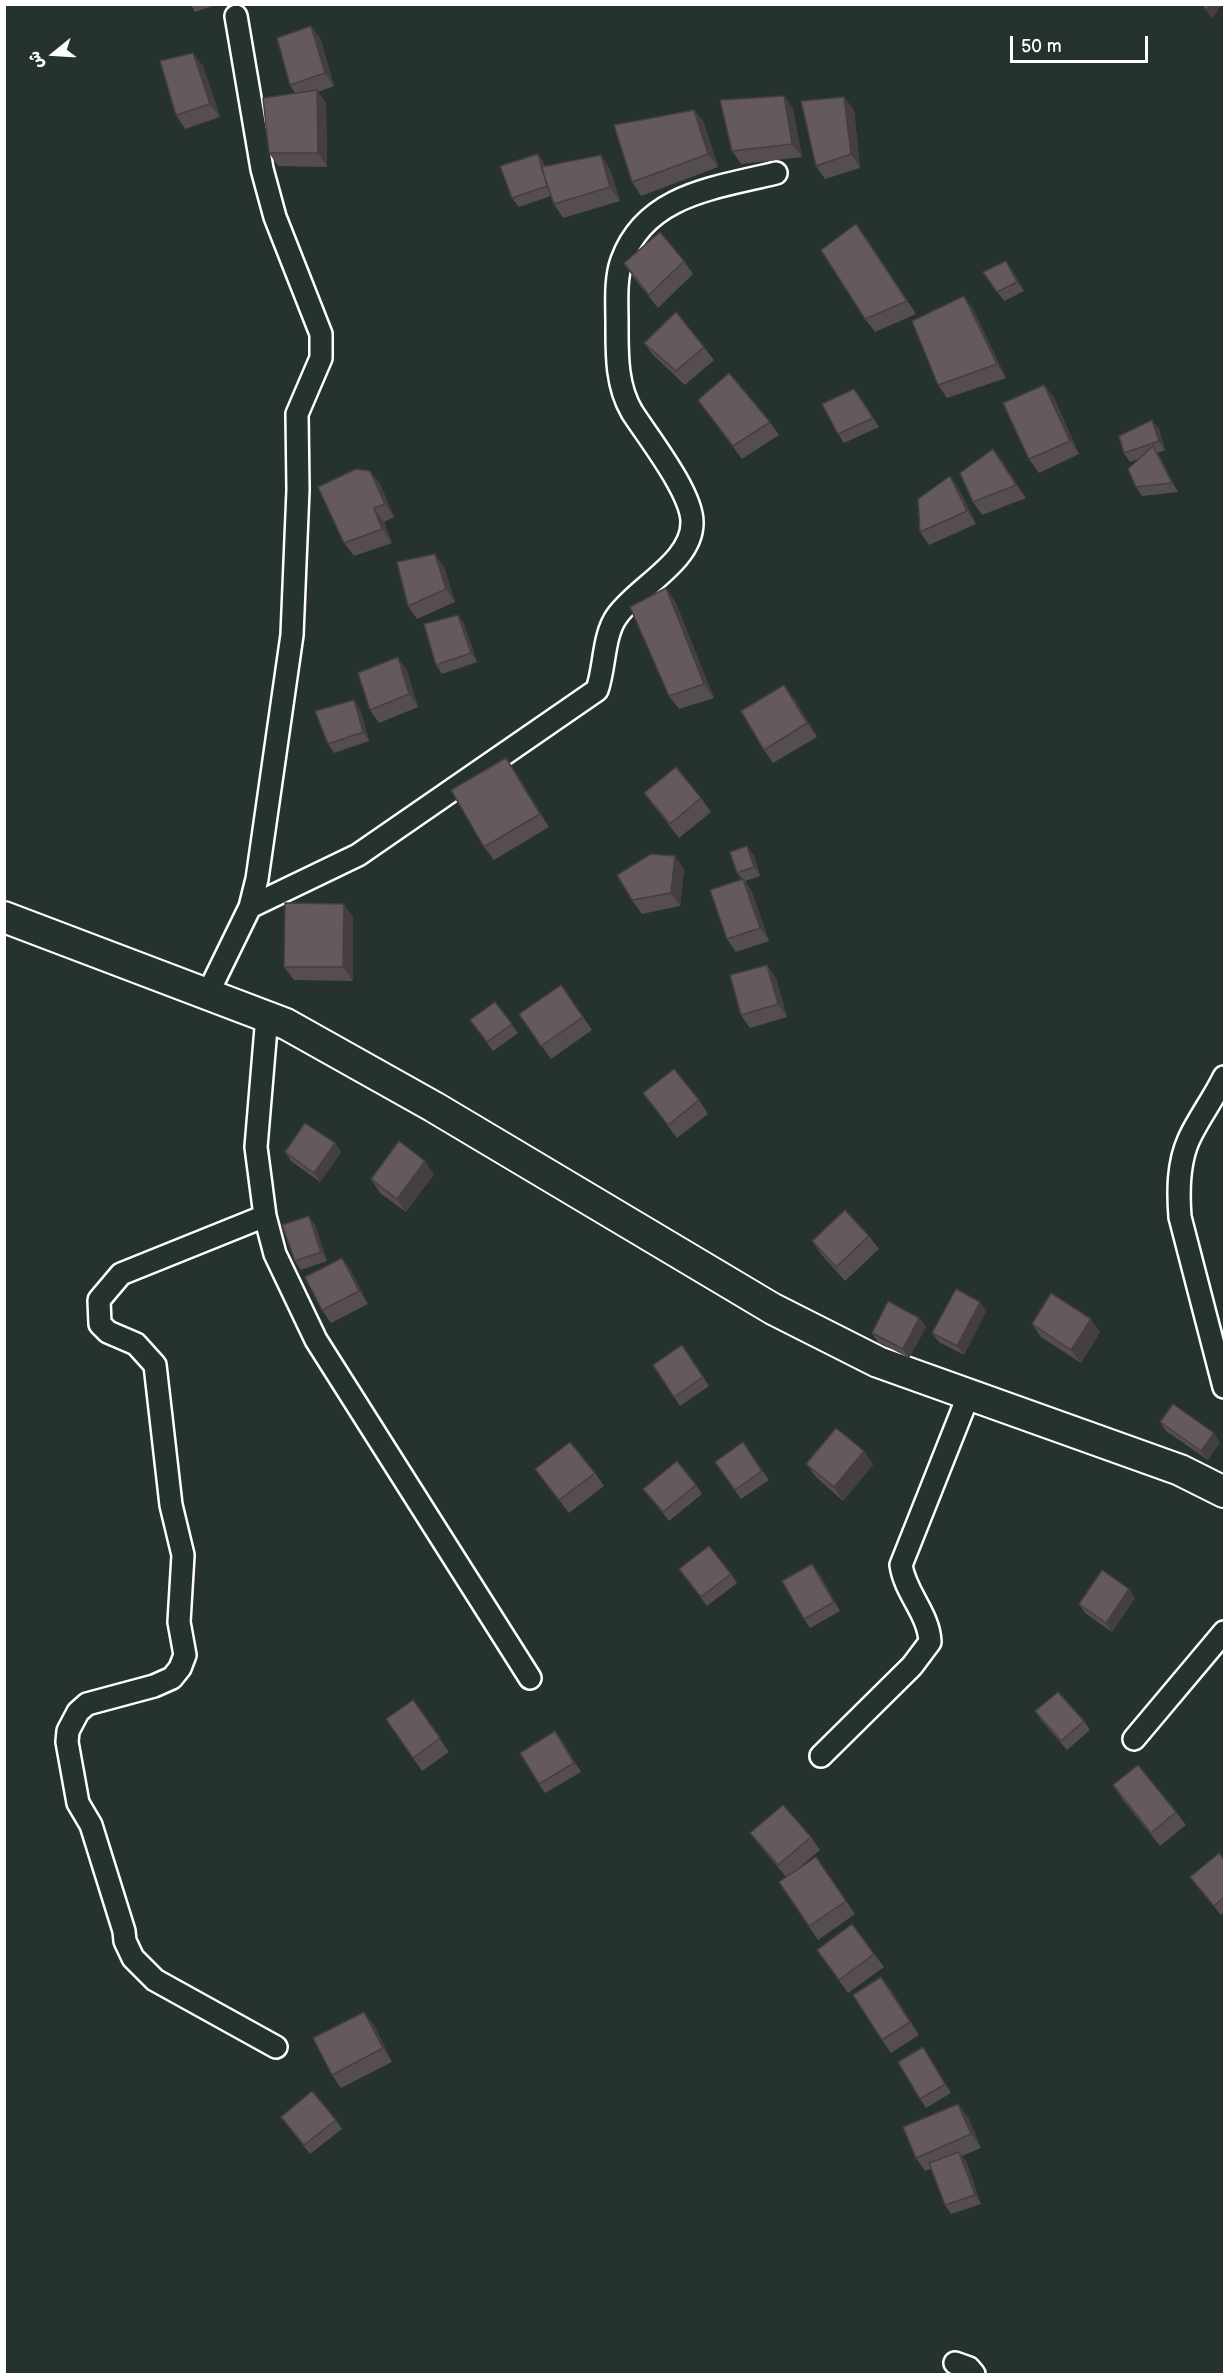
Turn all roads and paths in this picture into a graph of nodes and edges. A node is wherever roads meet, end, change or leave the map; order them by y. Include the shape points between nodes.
1 (236, 16) dead end
2 (776, 173) dead end
3 (250, 908) junction
4 (4, 916) edge
5 (208, 993) junction
6 (267, 1016) junction
7 (1224, 1077) edge
8 (265, 1216) junction
9 (1224, 1387) edge
10 (969, 1394) junction
11 (1224, 1492) edge
12 (1224, 1632) edge
13 (530, 1678) dead end
14 (1134, 1738) dead end
15 (821, 1756) dead end
16 (276, 2047) dead end
17 (955, 2363) dead end
18 (974, 2374) edge

1 - 3 street via 262,169 275,217 321,334 323,350 297,414 292,635
2 - 3 street via 681,197 653,213 636,231 621,261 617,349 623,391 685,497 693,521 689,543 616,617 597,690 358,855
3 - 5 street
4 - 5 street
5 - 6 street
6 - 8 street via 256,1147
6 - 10 street via 424,1101 773,1309 878,1362
7 - 9 street via 1190,1137 1182,1157 1178,1191 1180,1217
8 - 13 street via 275,1254 316,1340
8 - 16 street via 121,1274 99,1300 100,1324 108,1332 136,1344 154,1365 171,1506 182,1544 179,1622 185,1655 172,1678 87,1704 72,1722 67,1742 78,1803 91,1825 133,1958 155,1980
10 - 11 street via 1180,1470
10 - 15 street via 901,1565 930,1631 930,1642 912,1666
12 - 14 street
17 - 18 street

